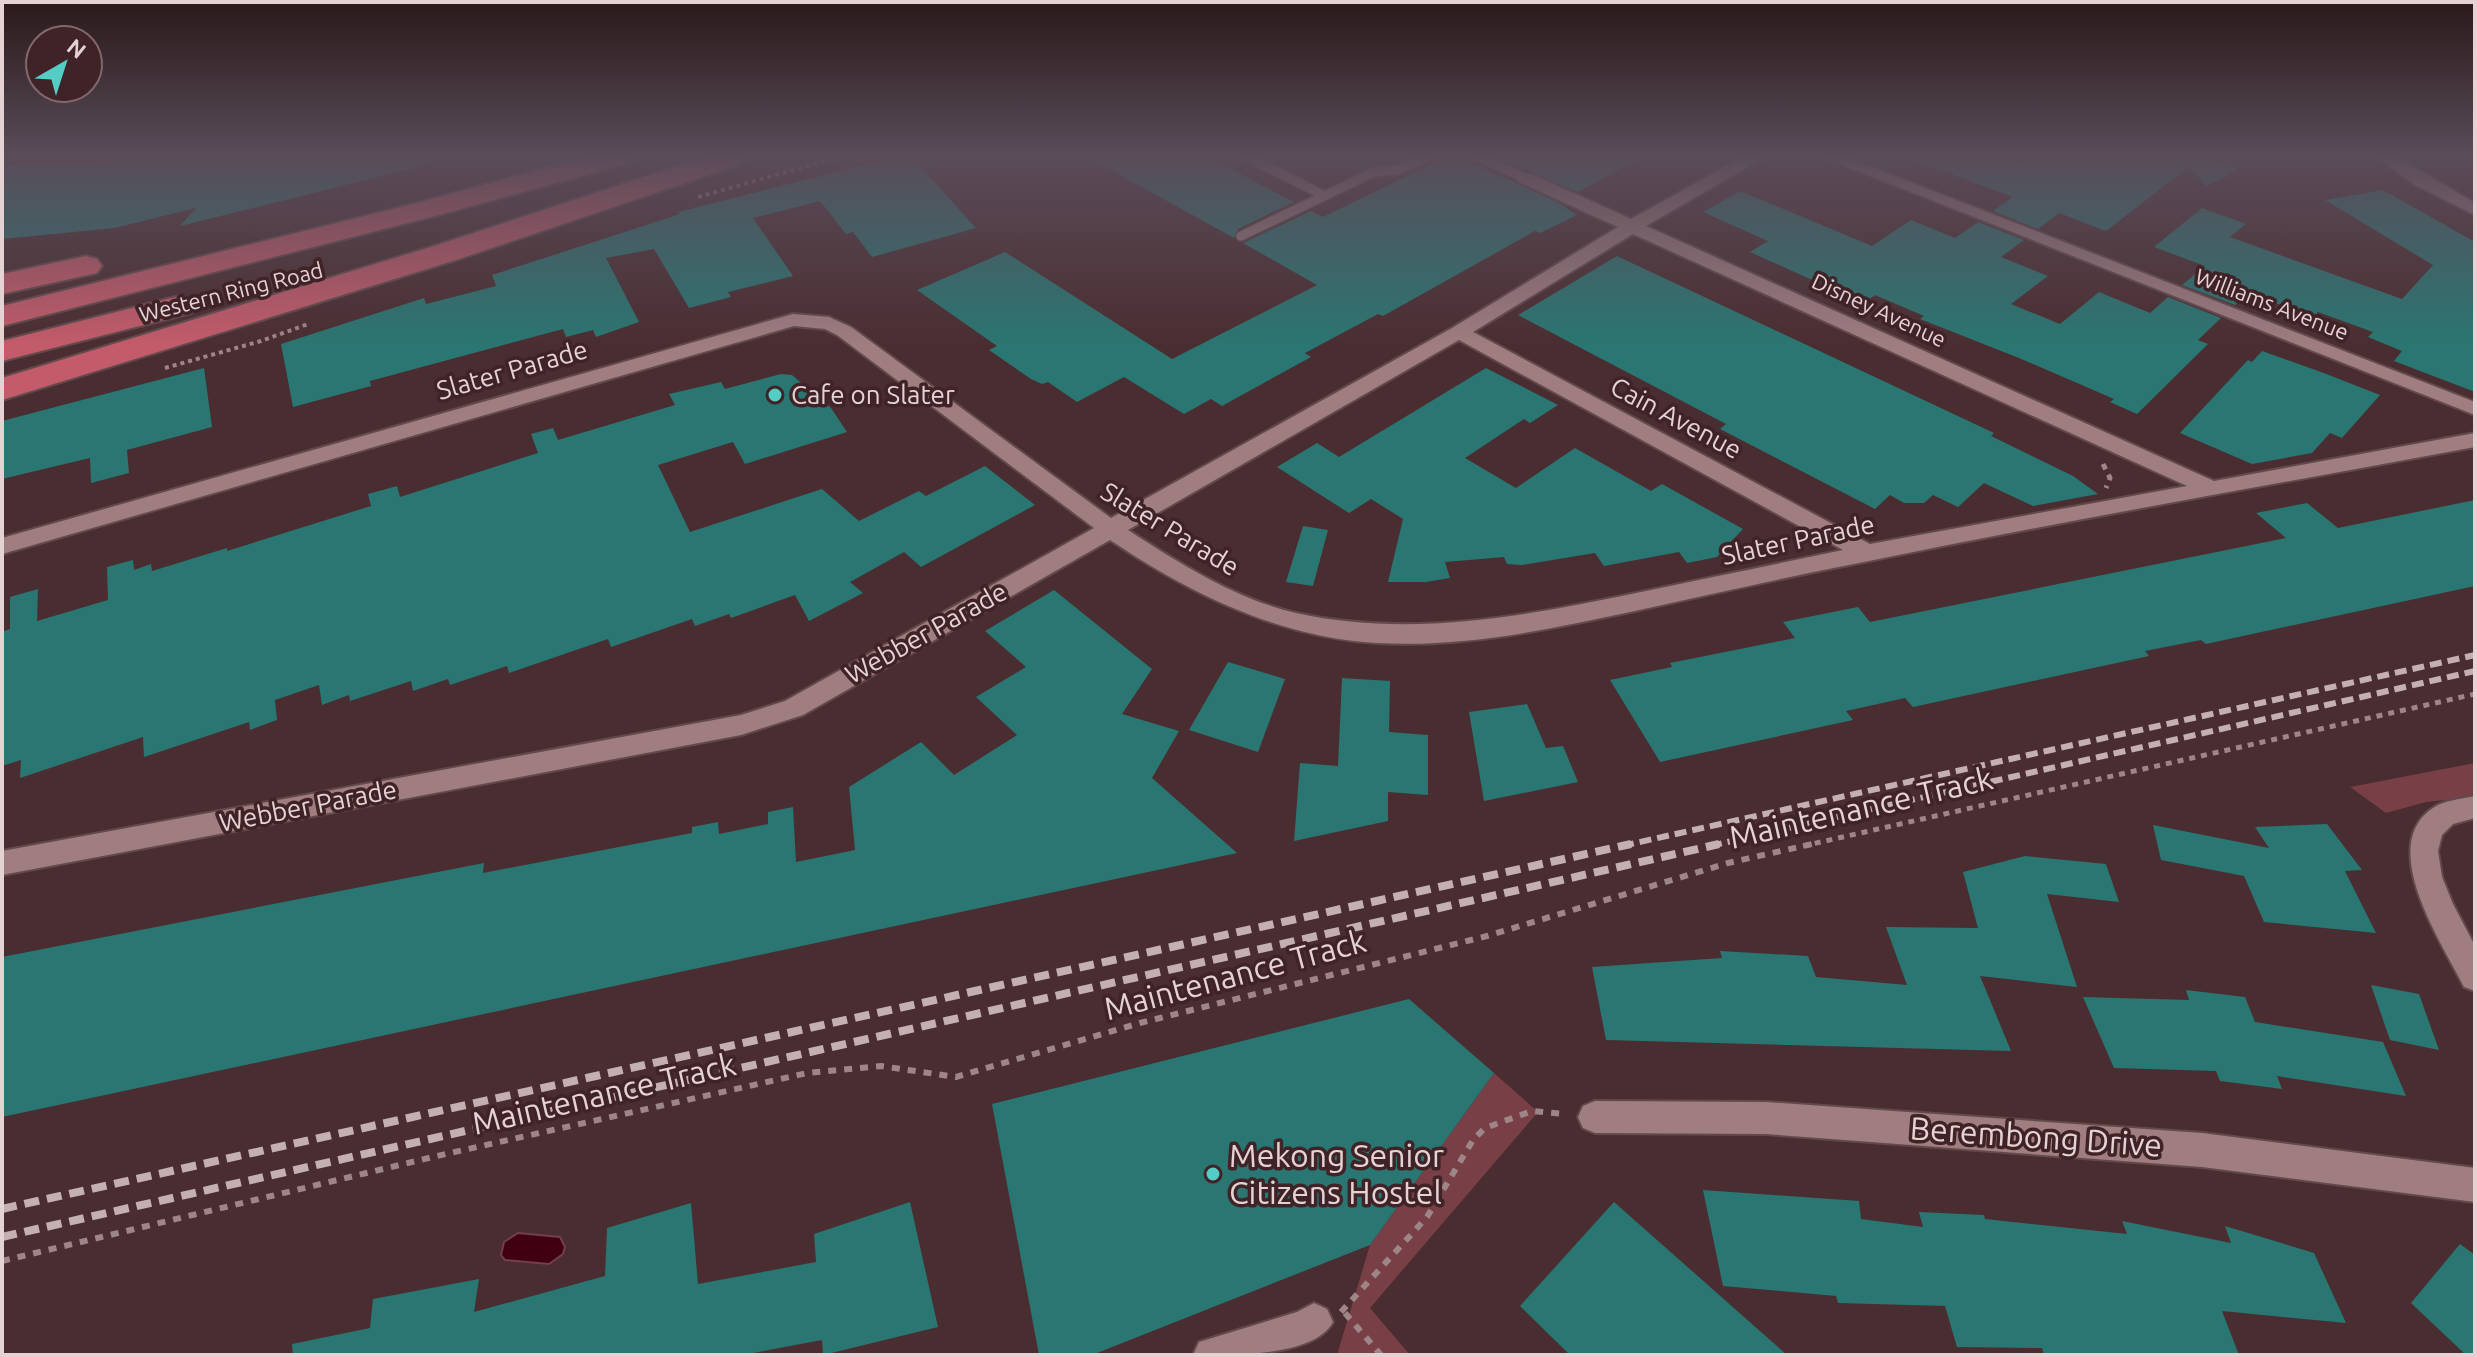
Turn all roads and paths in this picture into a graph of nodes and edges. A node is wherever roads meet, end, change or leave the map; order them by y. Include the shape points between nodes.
1 (304, 219) edge
2 (389, 219) edge
3 (505, 219) edge
4 (547, 219) edge
5 (1278, 219) edge
6 (1621, 219) edge
7 (1644, 219) edge
8 (1990, 219) edge
9 (1634, 225) junction
10 (1241, 236) dead end
11 (2, 284) edge
12 (2, 316) edge
13 (1459, 332) junction
14 (2, 351) edge
15 (2, 389) edge
16 (2475, 409) edge
17 (2475, 440) edge
18 (2097, 455) dead end
19 (2212, 489) junction
20 (2105, 491) dead end
21 (1110, 529) junction
22 (2, 546) edge
23 (1867, 553) junction
24 (2475, 694) edge
25 (2475, 807) edge
26 (2, 863) edge
27 (2475, 977) edge
28 (1532, 1111) dead end
29 (1595, 1117) dead end
30 (2475, 1185) edge
31 (2, 1261) edge
32 (1328, 1317) junction
33 (1212, 1355) edge
34 (1381, 1355) edge

1 - 11 highway
2 - 12 highway, Western Ring Road
3 - 14 highway, Western Ring Road
4 - 15 highway
5 - 10 lane
6 - 9 street, Disney Avenue
7 - 9 street, Webber Parade
8 - 16 street, Williams Avenue
9 - 13 street, Webber Parade
9 - 19 street, Disney Avenue
13 - 21 street, Webber Parade
13 - 23 street, Cain Avenue
17 - 19 street, Slater Parade
18 - 20 path via 2110,478
19 - 23 street, Slater Parade
21 - 22 street, Slater Parade via 844,331 829,323 793,320
21 - 23 street, Slater Parade via 1230,599 1292,621 1376,634 1536,623
21 - 26 street, Webber Parade via 794,708 765,718
24 - 31 path, Maintenance Track via 1728,863 1487,936 1140,1023 956,1077 881,1066 807,1073
25 - 27 street via 2439,819 2421,845 2425,869
28 - 32 path via 1479,1134 1427,1217
29 - 30 street, Berembong Drive via 1766,1118 2202,1150
32 - 33 street
32 - 34 path

